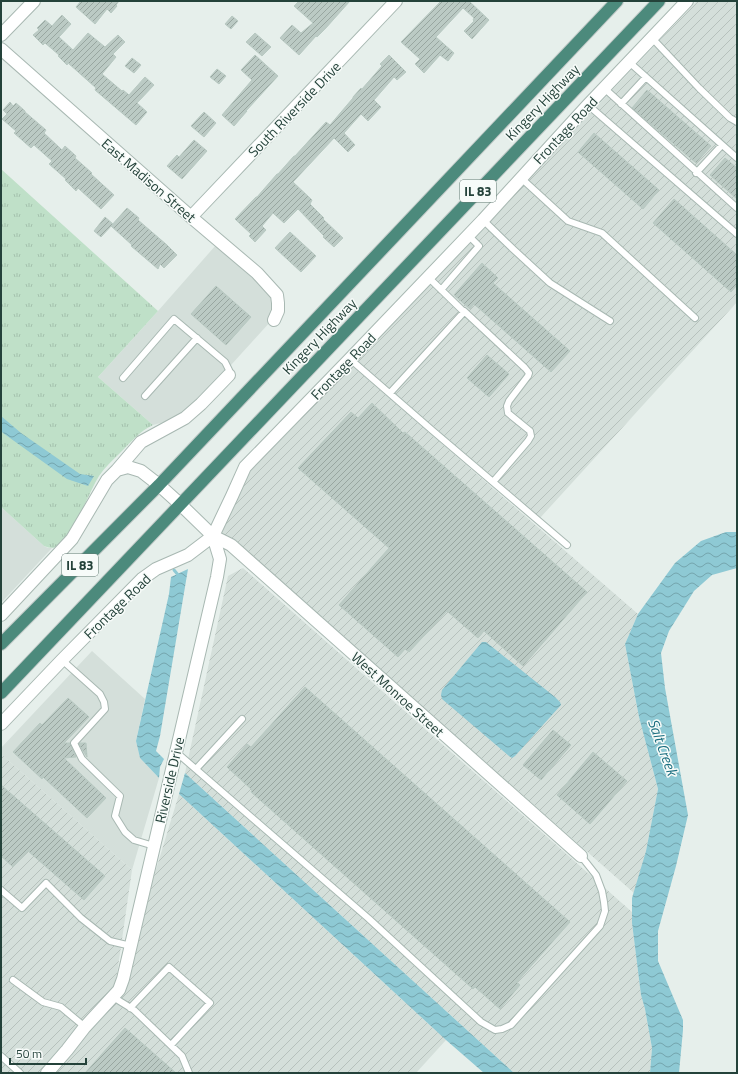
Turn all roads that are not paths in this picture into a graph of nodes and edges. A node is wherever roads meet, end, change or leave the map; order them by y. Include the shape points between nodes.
1 (34, 1) edge
2 (396, 1) edge
3 (617, 1) edge
4 (659, 1) edge
5 (688, 1) edge
6 (1, 35) edge
7 (652, 38) junction
8 (1, 49) edge
9 (629, 62) junction
10 (646, 77) junction
11 (604, 88) junction
12 (621, 104) junction
13 (588, 105) junction
14 (737, 122) edge
15 (722, 145) junction
16 (737, 158) edge
17 (696, 173) junction
18 (521, 178) junction
19 (737, 208) edge
20 (191, 217) junction
21 (483, 220) junction
22 (737, 234) edge
23 (468, 235) junction
24 (428, 277) junction
25 (441, 290) junction
26 (464, 311) junction
27 (695, 318) dead end
28 (274, 320) dead end
29 (610, 321) dead end
30 (197, 338) junction
31 (350, 359) junction
32 (229, 375) joint
33 (123, 378) dead end
34 (390, 393) junction
35 (145, 396) dead end
36 (117, 470) junction
37 (492, 482) junction
38 (159, 485) junction
39 (180, 504) junction
40 (213, 536) junction
41 (567, 545) dead end
42 (1, 614) edge
43 (1, 644) edge
44 (62, 660) junction
45 (1, 693) edge
46 (242, 719) dead end
47 (1, 724) edge
48 (176, 752) junction
49 (196, 770) junction
50 (154, 846) junction
51 (581, 856) joint
52 (1, 890) edge
53 (131, 946) junction
54 (13, 980) dead end
55 (113, 997) junction
56 (130, 1008) junction
57 (85, 1027) junction
58 (171, 1045) junction
59 (1, 1056) edge
60 (20, 1073) edge
61 (47, 1073) edge
62 (188, 1073) edge

1 - 6 street
2 - 20 street, South Riverside Drive
3 - 38 highway, Kingery Highway / IL 83
4 - 39 highway, Kingery Highway / IL 83
5 - 7 street, Frontage Road
7 - 9 street, Frontage Road
7 - 14 lane via 699,88
8 - 20 street, East Madison Street
9 - 10 lane
9 - 11 street, Frontage Road
10 - 12 lane
10 - 15 lane
11 - 12 lane
11 - 13 street, Frontage Road
12 - 17 lane
13 - 18 street, Frontage Road
13 - 22 lane
15 - 16 lane
15 - 17 lane
17 - 19 lane
18 - 21 street, Frontage Road
18 - 27 lane via 568,221 602,233
20 - 28 street, East Madison Street via 257,273 277,295 278,311
21 - 23 street, Frontage Road
21 - 29 lane via 550,283
23 - 24 street, Frontage Road
23 - 25 lane via 479,246
24 - 25 lane
24 - 31 street, Frontage Road
25 - 26 lane
26 - 34 lane
26 - 37 lane via 529,372 507,406 508,413 530,431 531,436
30 - 32 lane via 225,362
30 - 33 lane via 174,319
30 - 35 lane
31 - 34 lane
31 - 40 street, Frontage Road via 245,467
32 - 36 street via 185,418 141,442
34 - 37 lane
36 - 38 street via 128,467 141,471
36 - 42 street via 107,480 72,539
37 - 41 lane
38 - 39 street, Riverside Drive
38 - 43 highway, Kingery Highway / IL 83
39 - 40 street, Riverside Drive
39 - 45 highway, Kingery Highway / IL 83
40 - 44 street, Frontage Road via 188,555 156,569 142,579
40 - 48 street, Riverside Drive via 220,559
40 - 51 street, West Monroe Street via 231,545
44 - 47 street, Frontage Road
44 - 50 lane via 100,694 104,702 105,709 74,743 82,759 120,796 115,816 125,832 134,840
46 - 49 lane
48 - 49 lane
48 - 50 street, Riverside Drive
49 - 51 lane via 368,918 481,1022 495,1030 510,1025 600,926 605,911 602,891 596,875
50 - 53 street, Riverside Drive
52 - 53 lane via 22,908 46,883 110,941
53 - 55 street, Riverside Drive via 123,979
54 - 57 lane via 43,1002 61,1007
55 - 56 lane
55 - 57 street, Riverside Drive
56 - 58 lane
56 - 58 lane via 169,967 210,1002
57 - 61 street, Riverside Drive
58 - 62 lane via 182,1056
59 - 60 lane

